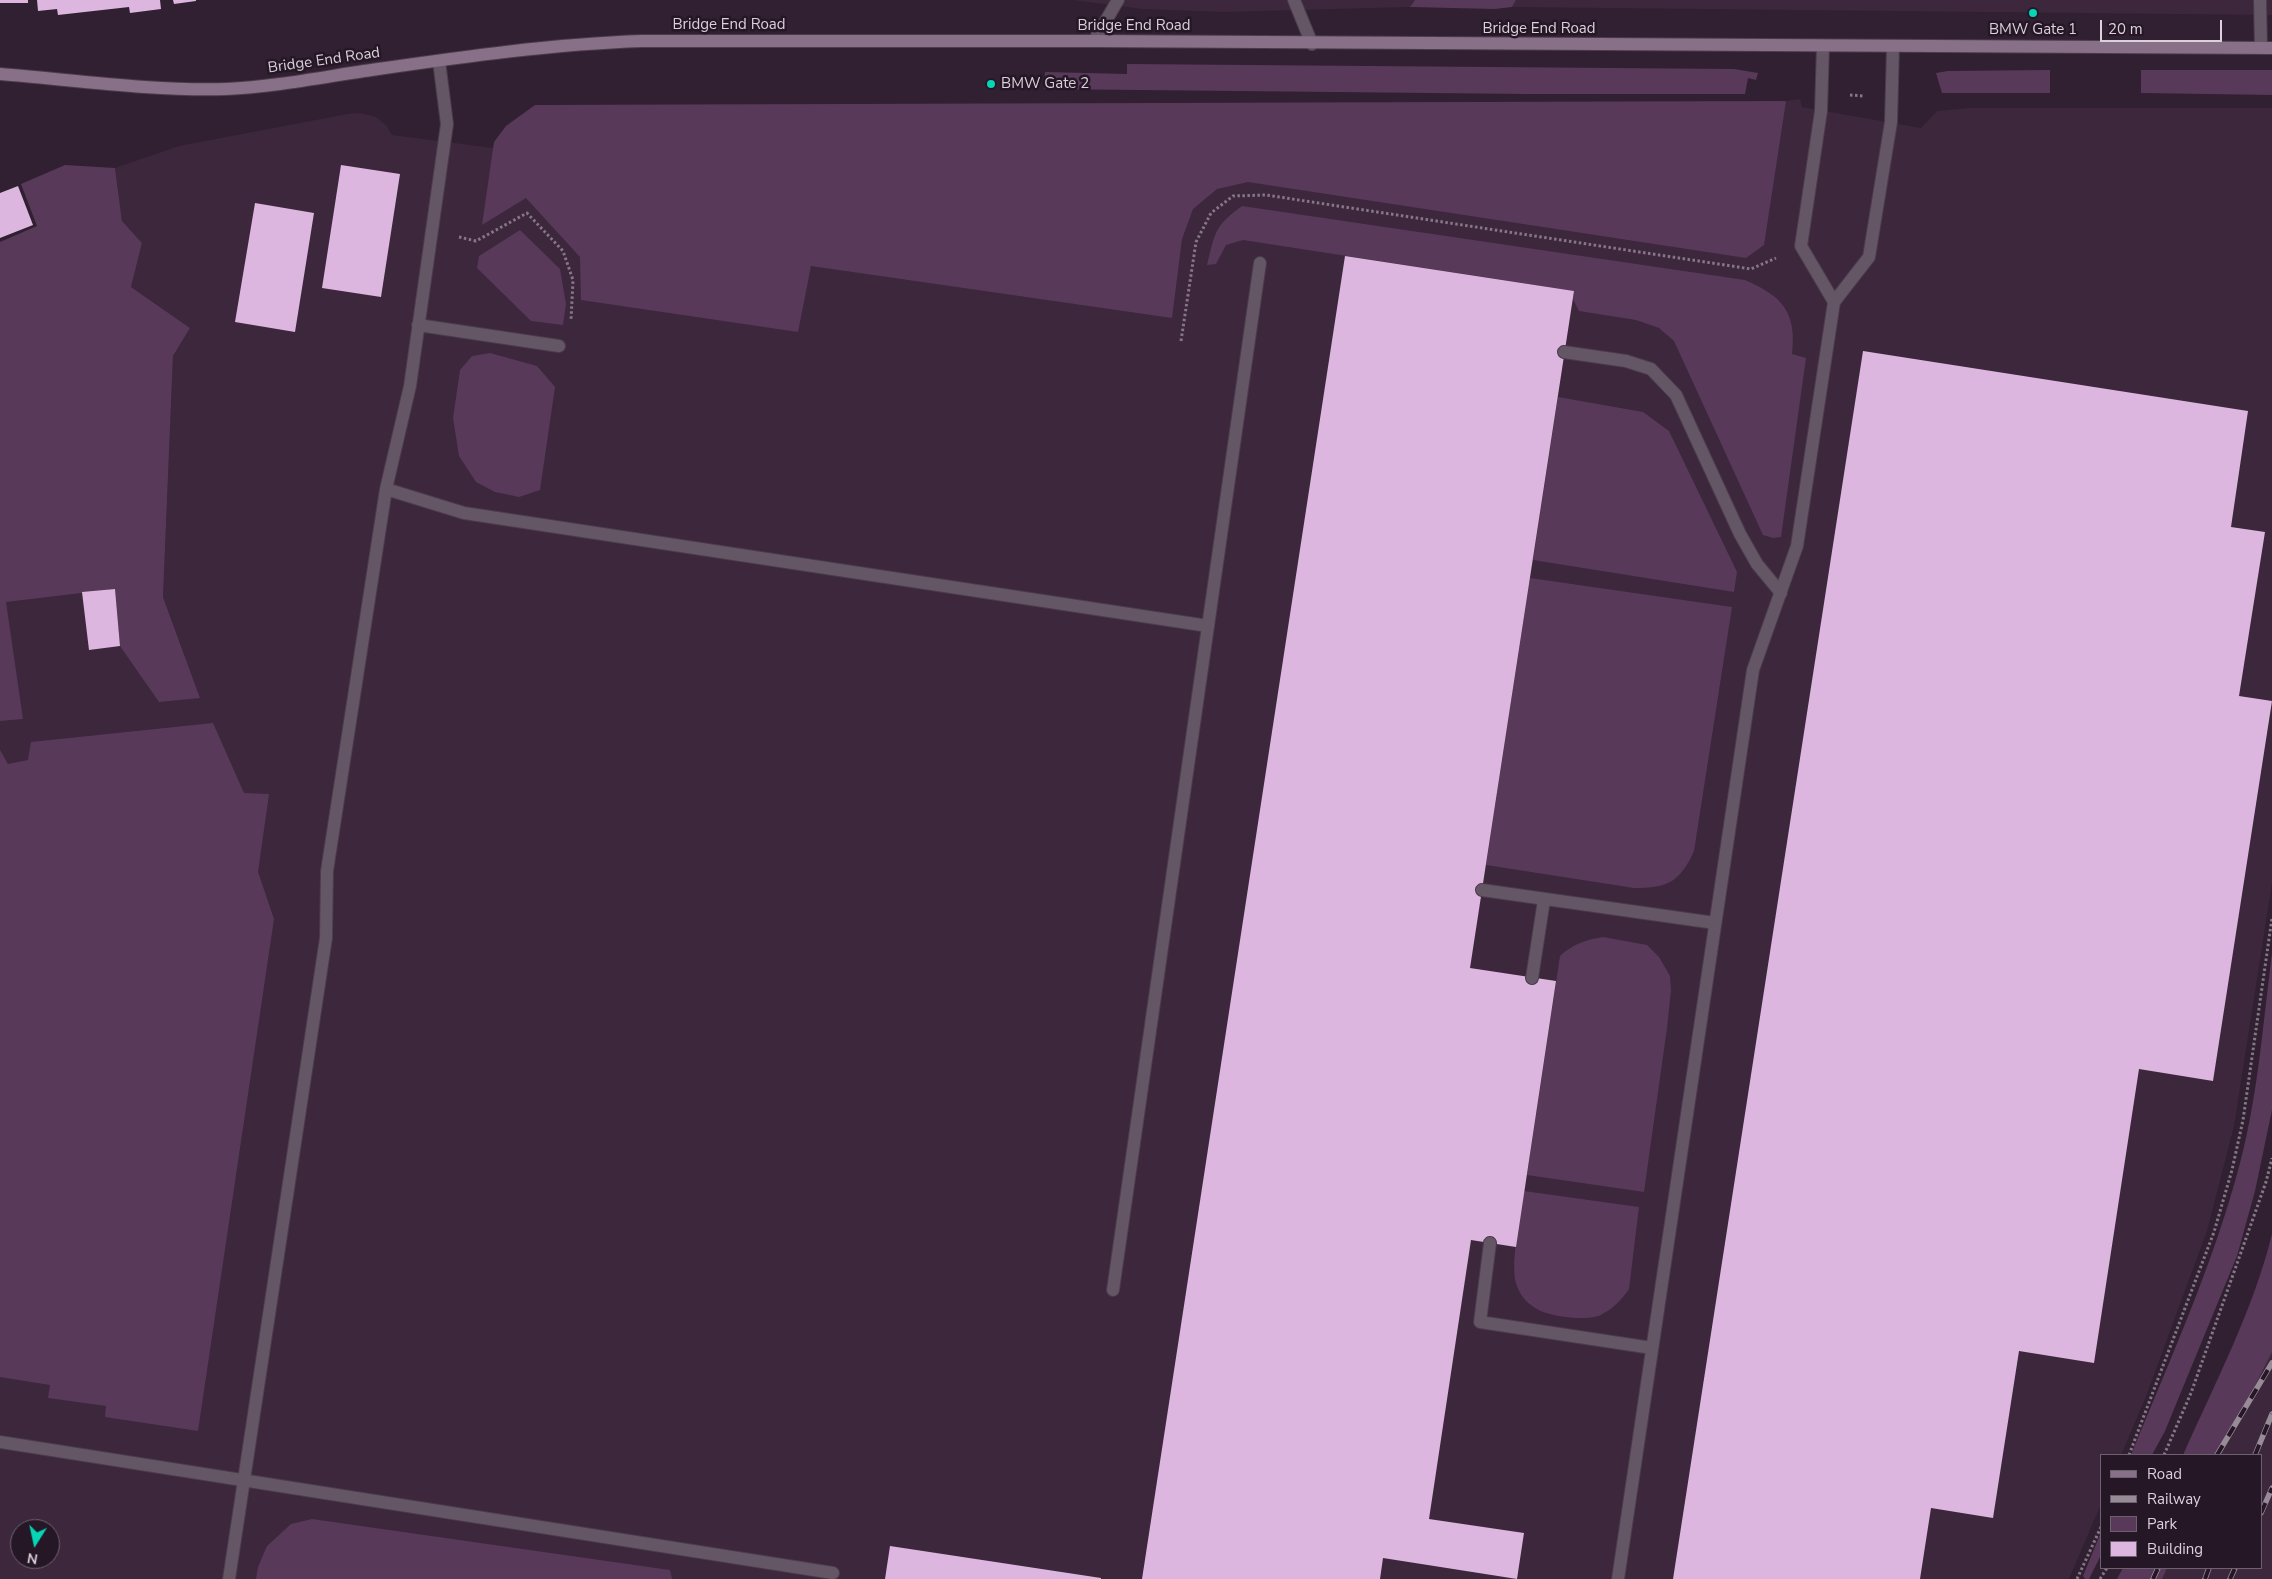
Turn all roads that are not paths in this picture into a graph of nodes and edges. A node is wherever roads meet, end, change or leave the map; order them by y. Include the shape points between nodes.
1 (1118, 0) edge
2 (1294, 0) edge
3 (2260, 0) edge
4 (1094, 42) junction
5 (1312, 44) junction
6 (1823, 46) junction
7 (1893, 47) junction
8 (2266, 48) edge
9 (439, 60) junction
10 (0, 74) edge
11 (1260, 263) dead end
12 (1834, 302) junction
13 (418, 325) junction
14 (559, 346) dead end
15 (1564, 352) dead end
16 (386, 489) junction
17 (1781, 593) junction
18 (1208, 626) junction
19 (1482, 890) dead end
20 (1544, 900) junction
21 (1715, 923) junction
22 (1532, 978) dead end
23 (1490, 1243) dead end
24 (1113, 1290) dead end
25 (1652, 1348) junction
26 (0, 1442) edge
27 (244, 1481) junction
28 (834, 1572) dead end
29 (229, 1579) edge
30 (1618, 1579) edge

1 - 4 lane
2 - 5 lane
3 - 8 lane
4 - 5 main road, Bridge End Road
4 - 9 main road, Bridge End Road via 621,42
5 - 6 main road, Bridge End Road
6 - 7 main road, Bridge End Road
6 - 12 lane via 1822,111 1802,246
7 - 8 main road, Bridge End Road
7 - 12 lane via 1891,122 1869,256
9 - 10 main road, Bridge End Road via 226,89 109,84
9 - 13 lane via 447,124
11 - 18 lane
12 - 17 lane via 1798,546
13 - 14 lane
13 - 16 lane via 410,386
15 - 17 lane via 1626,361 1651,369 1676,395 1740,534 1757,564
16 - 18 lane via 464,513
16 - 27 lane via 327,871 326,938
17 - 21 lane via 1754,670
18 - 24 lane
19 - 20 lane
20 - 21 lane
20 - 22 lane
21 - 25 lane
23 - 25 lane via 1480,1322
25 - 30 lane
26 - 27 lane
27 - 28 lane
27 - 29 lane

